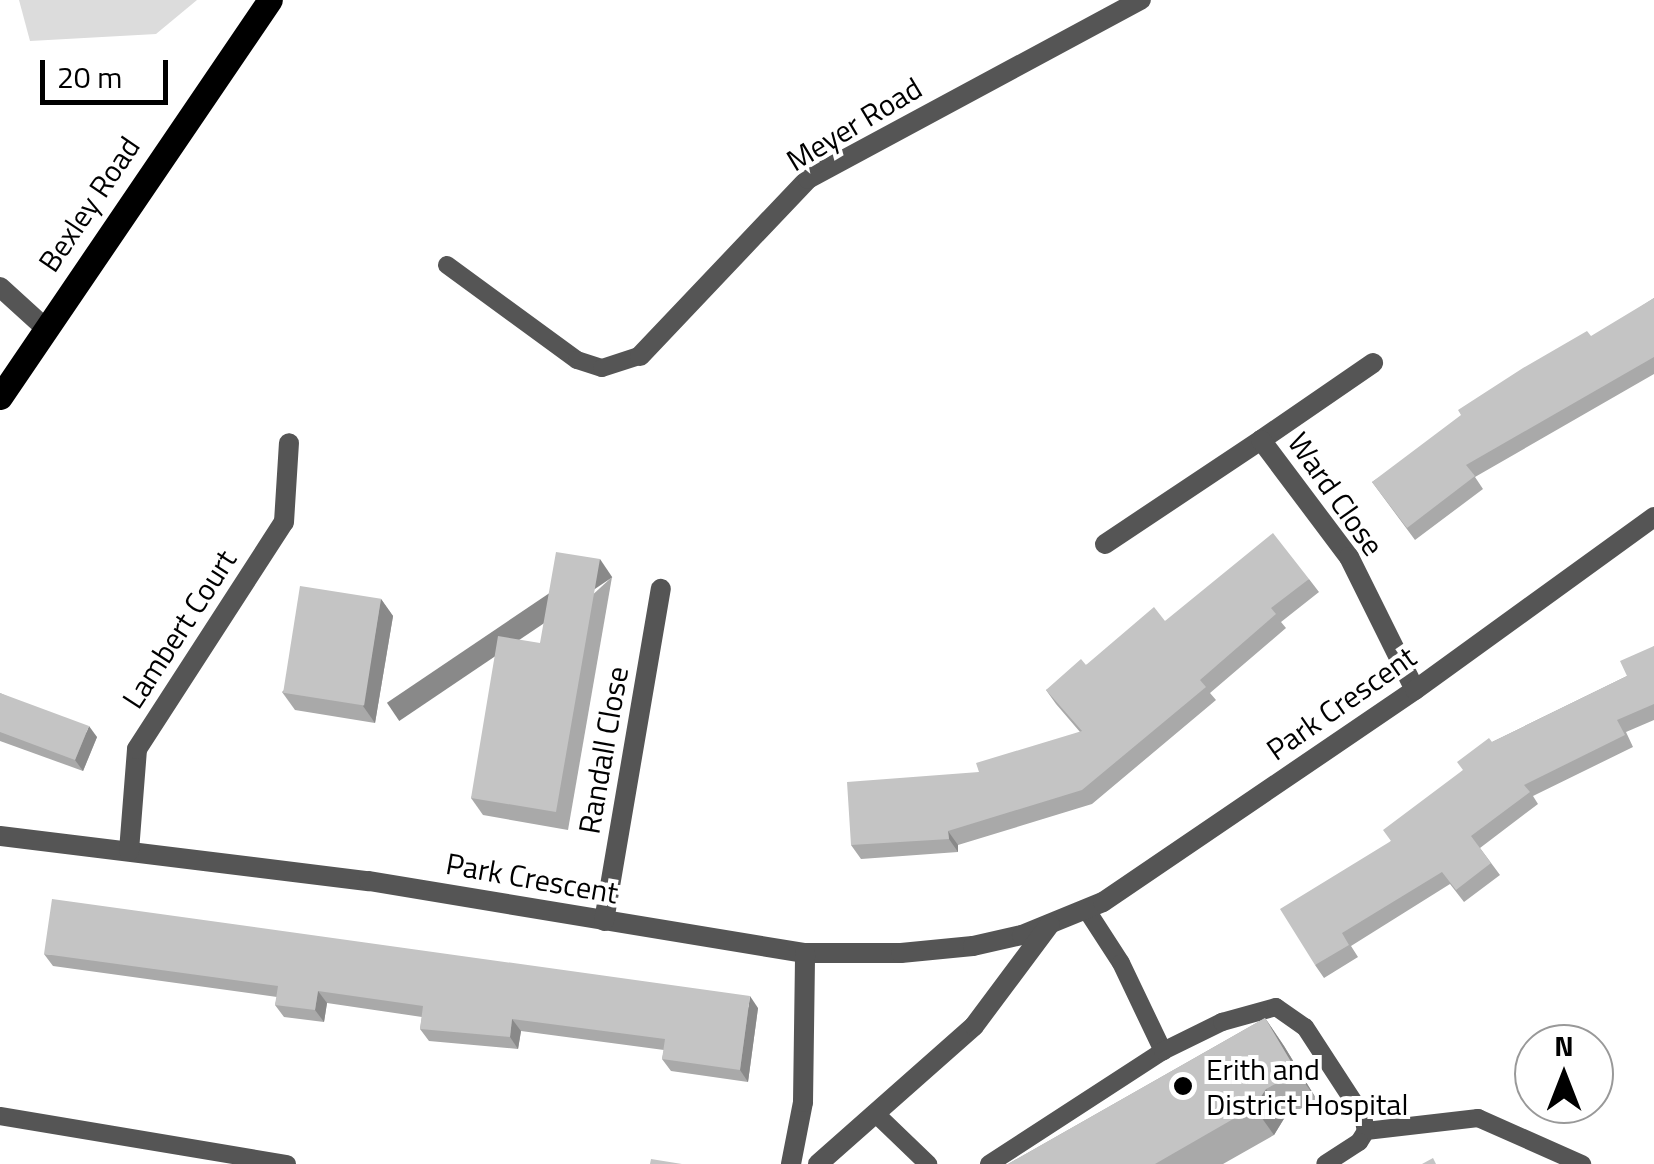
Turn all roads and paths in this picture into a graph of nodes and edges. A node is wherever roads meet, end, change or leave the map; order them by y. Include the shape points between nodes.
1 (270, 0) edge
2 (1140, 0) edge
3 (447, 265) dead end
4 (0, 287) edge
5 (44, 327) junction
6 (640, 356) joint
7 (1373, 363) dead end
8 (0, 396) edge
9 (1261, 440) junction
10 (289, 443) dead end
11 (1654, 516) edge
12 (1105, 544) dead end
13 (661, 590) dead end
14 (1415, 690) junction
15 (0, 836) edge
16 (129, 851) junction
17 (1086, 909) junction
18 (604, 921) junction
19 (1052, 923) junction
20 (805, 953) junction
21 (1164, 1051) junction
22 (876, 1113) junction
23 (0, 1116) edge
24 (1366, 1131) junction
25 (286, 1164) edge
26 (791, 1164) edge
27 (818, 1164) edge
28 (928, 1164) edge
29 (990, 1164) edge
30 (1325, 1164) edge
31 (1582, 1164) edge

1 - 5 main road, Bexley Road
2 - 6 street, Meyer Road via 808,179
3 - 6 lane via 577,360 602,368
4 - 5 street
5 - 8 main road, Bexley Road
7 - 9 street, Ward Close
9 - 12 street, Ward Close
9 - 14 street, Ward Close via 1349,557
10 - 16 street, Lambert Court via 284,522 136,749
11 - 14 street, Park Crescent
13 - 18 street, Randall Close
14 - 17 street, Park Crescent
15 - 16 street, Park Crescent
16 - 18 street, Park Crescent via 369,881
17 - 19 street, Park Crescent
17 - 21 lane
18 - 20 street, Park Crescent
19 - 20 street, Park Crescent via 973,946
19 - 22 street via 974,1026
20 - 26 street via 803,1102
21 - 24 lane via 1222,1022 1276,1007 1305,1027 1363,1116
21 - 29 lane
22 - 27 street
22 - 28 lane
23 - 25 lane
24 - 30 lane
24 - 31 lane via 1478,1118

